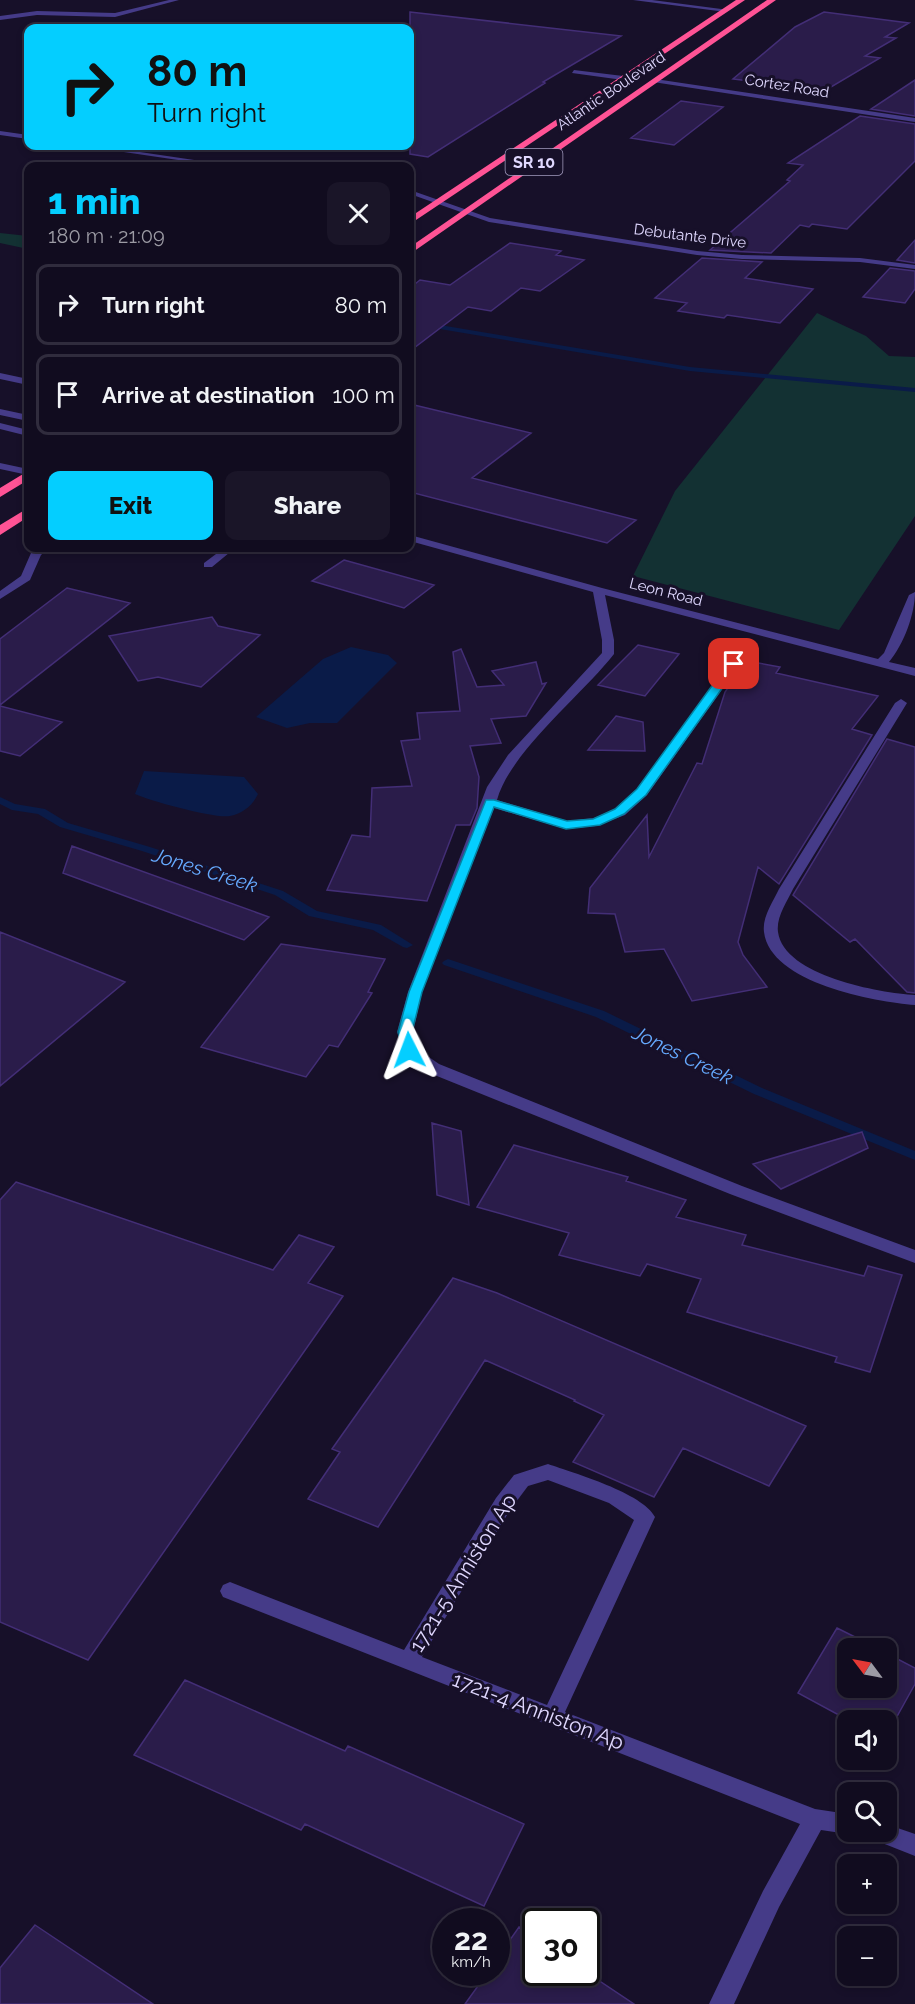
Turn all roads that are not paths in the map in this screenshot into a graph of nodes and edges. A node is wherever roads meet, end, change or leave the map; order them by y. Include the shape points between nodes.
1 (176, 0) edge
2 (636, 0) edge
3 (741, 0) edge
4 (772, 0) edge
5 (726, 10) junction
6 (0, 18) edge
7 (642, 65) junction
8 (574, 72) dead end
9 (623, 78) junction
10 (656, 81) junction
11 (637, 94) junction
12 (915, 120) edge
13 (0, 133) edge
14 (24, 136) edge
15 (116, 150) edge
16 (202, 162) edge
17 (414, 194) edge
18 (436, 202) junction
19 (465, 212) junction
20 (414, 218) edge
21 (414, 248) edge
22 (915, 267) edge
23 (0, 376) edge
24 (24, 381) edge
25 (0, 412) edge
26 (24, 417) edge
27 (0, 426) edge
28 (24, 431) edge
29 (0, 466) edge
30 (24, 472) edge
31 (24, 476) edge
32 (0, 494) edge
33 (24, 515) edge
34 (0, 531) edge
35 (414, 539) edge
36 (39, 552) edge
37 (224, 552) edge
38 (208, 564) dead end
39 (598, 590) junction
40 (0, 597) edge
41 (914, 598) edge
42 (882, 663) junction
43 (734, 664) dead end
44 (915, 672) edge
45 (901, 703) dead end
46 (490, 802) junction
47 (915, 1000) edge
48 (915, 1257) edge
49 (230, 1591) dead end
50 (408, 1662) junction
51 (553, 1715) junction
52 (815, 1819) junction
53 (837, 1822) edge
54 (897, 1838) edge
55 (915, 1845) edge
56 (721, 2004) edge

1 - 6 street via 115,15 37,13
2 - 5 street
3 - 5 highway, Atlantic Boulevard / SR 10
4 - 10 highway, Atlantic Boulevard / SR 10
5 - 7 highway, Atlantic Boulevard / SR 10
7 - 9 highway, Atlantic Boulevard / SR 10
7 - 10 highway via 650,71 643,79
8 - 9 street
9 - 11 highway via 633,80 626,89
9 - 18 highway, Atlantic Boulevard / SR 10
10 - 11 highway, Atlantic Boulevard / SR 10
10 - 12 street, Cortez Road
11 - 19 highway, Atlantic Boulevard / SR 10
13 - 14 street
15 - 16 street
17 - 18 street, Debutante Drive
18 - 19 street, Debutante Drive
18 - 20 highway, Atlantic Boulevard / SR 10
19 - 21 highway, Atlantic Boulevard / SR 10
19 - 22 street, Debutante Drive via 489,220 697,253
23 - 24 street
25 - 26 street
27 - 28 street
29 - 30 street
31 - 32 highway
33 - 34 highway
35 - 39 street, Leon Road
36 - 40 street via 26,578
37 - 38 street
39 - 42 street, Leon Road
39 - 46 street via 608,654 513,758 494,787
41 - 42 street
42 - 44 street, Leon Road
43 - 46 street via 642,792 620,812 596,822 566,825
45 - 47 street via 790,880 774,913 771,935 784,957 828,983 868,995
46 - 48 street via 415,992 405,1032 409,1050 433,1068
49 - 50 street, 1721-4 Anniston Ap
50 - 51 street, 1721-4 Anniston Ap
50 - 51 street, 1721-5 Anniston Ap via 503,1504 521,1480 548,1472 616,1497 645,1517
51 - 52 street, 1721-4 Anniston Ap
52 - 53 street, 1721-4 Anniston Ap
52 - 56 street
54 - 55 street

